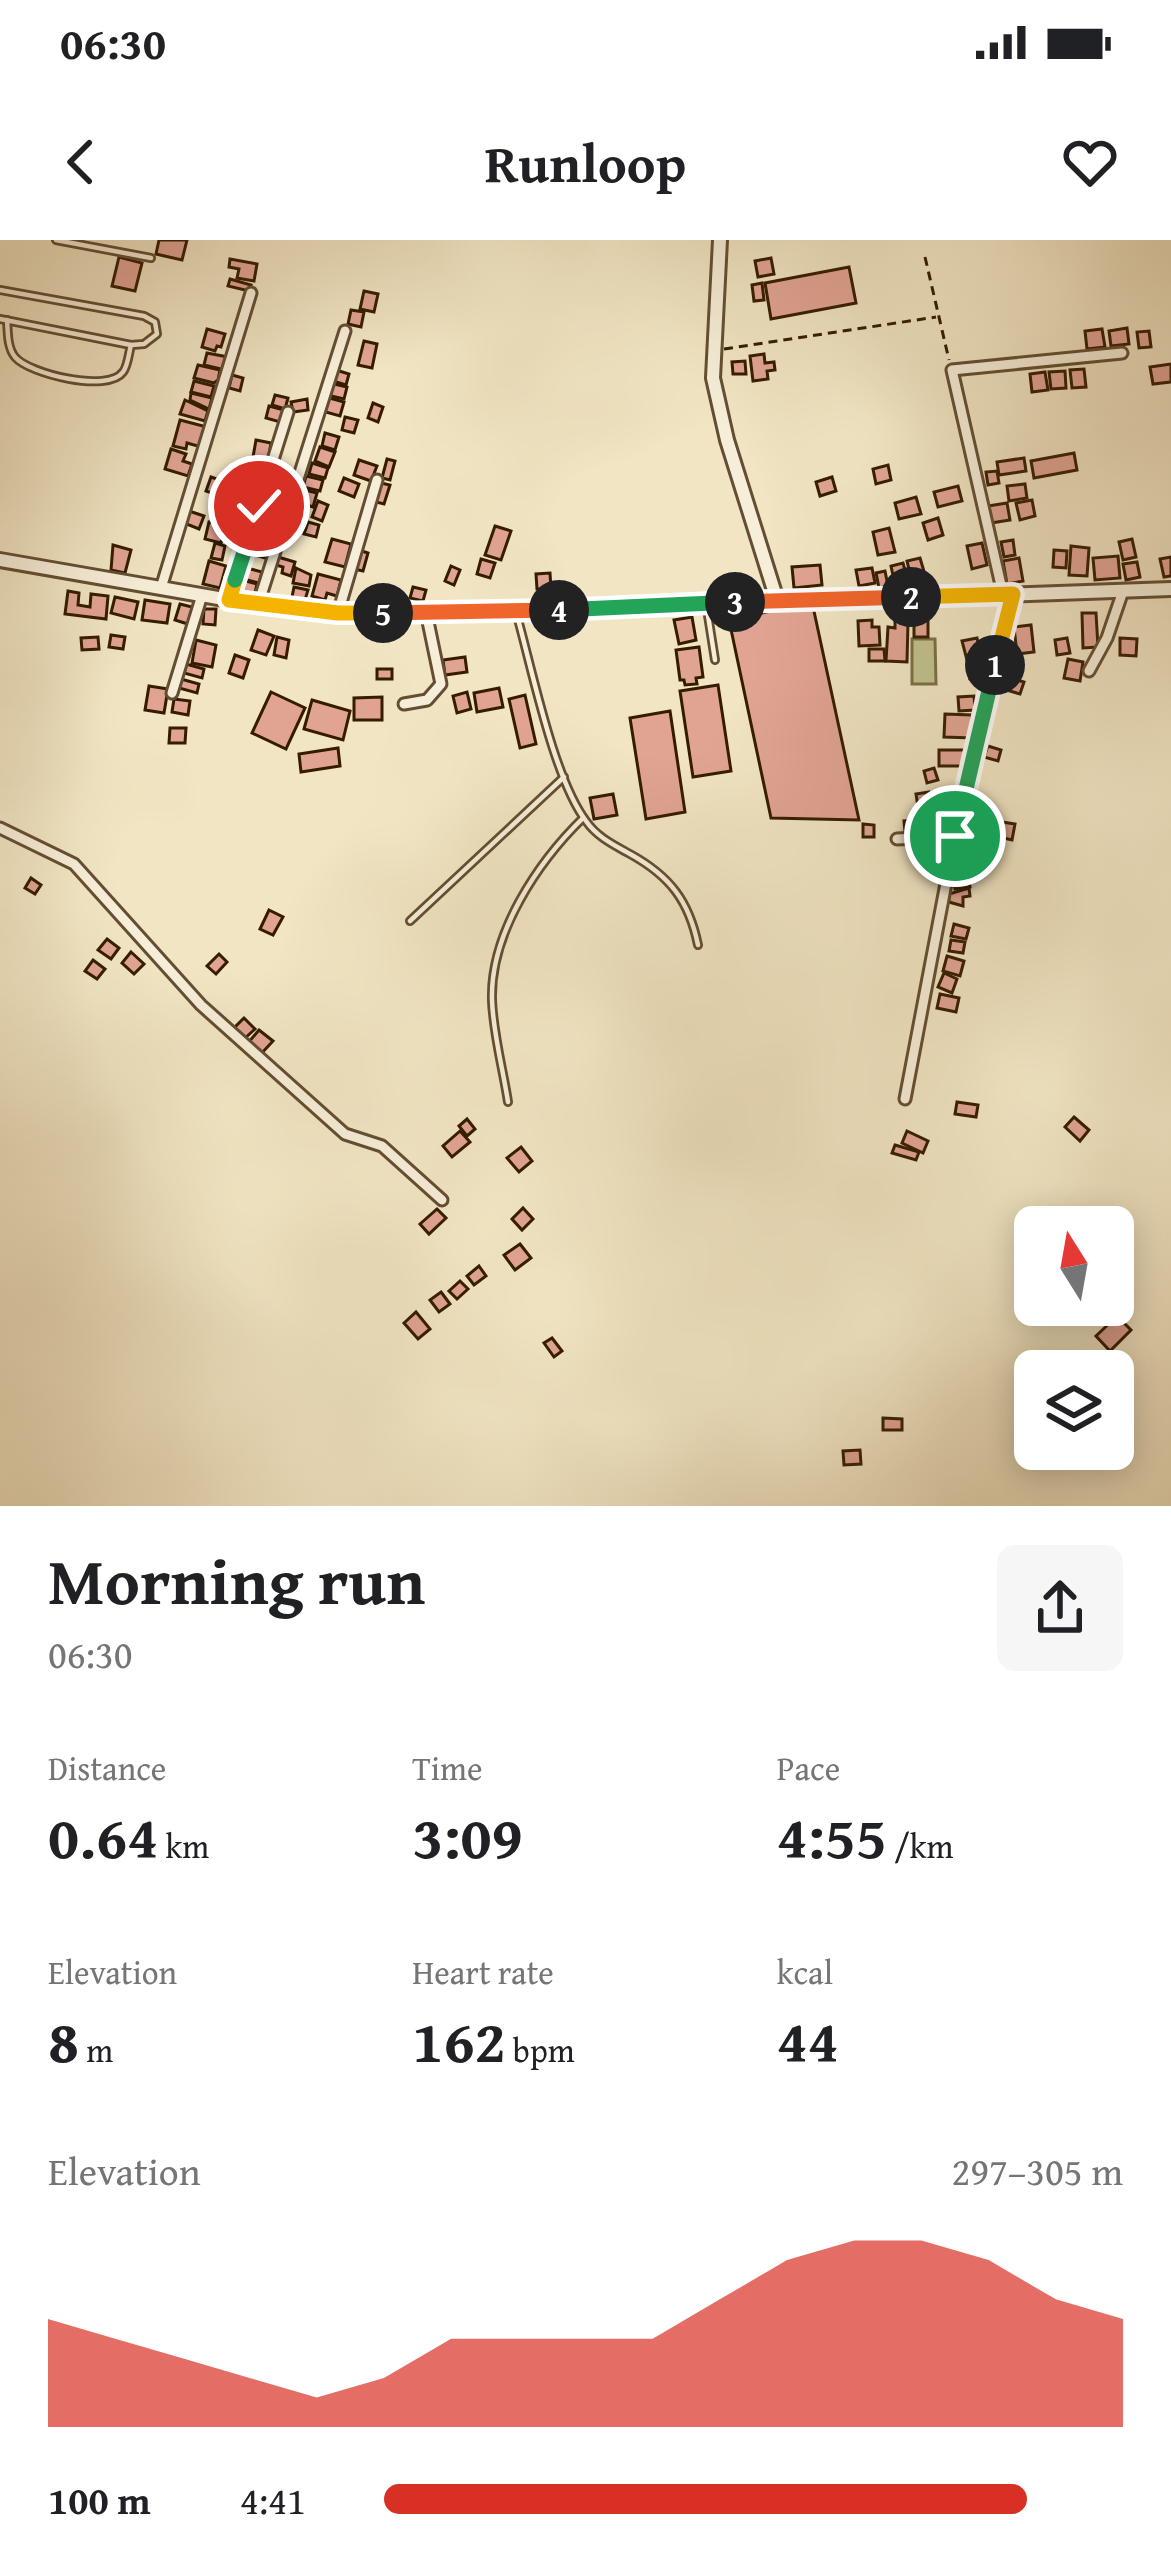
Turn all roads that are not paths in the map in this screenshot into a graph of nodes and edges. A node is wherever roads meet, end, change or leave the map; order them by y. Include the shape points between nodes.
1 (56, 240) edge
2 (121, 240) edge
3 (720, 240) edge
4 (118, 252) junction
5 (151, 258) dead end
6 (0, 290) edge
7 (251, 293) dead end
8 (3, 319) edge
9 (345, 331) dead end
10 (131, 344) junction
11 (1122, 352) dead end
12 (288, 412) dead end
13 (377, 480) dead end
14 (0, 560) edge
15 (161, 588) junction
16 (1171, 589) edge
17 (1123, 591) junction
18 (1008, 594) junction
19 (202, 595) junction
20 (229, 600) junction
21 (778, 600) junction
22 (706, 603) junction
23 (258, 605) junction
24 (516, 612) junction
25 (338, 613) junction
26 (426, 613) junction
27 (715, 660) dead end
28 (1089, 671) dead end
29 (172, 693) dead end
30 (404, 704) dead end
31 (564, 777) junction
32 (583, 818) junction
33 (0, 828) edge
34 (955, 836) junction
35 (897, 838) dead end
36 (410, 921) dead end
37 (698, 945) dead end
38 (905, 1099) dead end
39 (508, 1102) dead end
40 (442, 1200) dead end

1 - 4 lane
2 - 4 lane
3 - 21 street via 713,378
4 - 5 lane
6 - 10 lane via 152,318 157,334
7 - 15 street
8 - 10 lane
8 - 10 lane via 16,360 86,381 119,377
9 - 23 street
11 - 18 street via 952,370
12 - 20 street
13 - 25 street
14 - 15 street
15 - 19 street
16 - 17 street
17 - 18 street
17 - 28 street
18 - 21 street
18 - 34 street
19 - 20 street
19 - 29 street
20 - 23 street
21 - 22 street
22 - 24 street
22 - 27 lane
23 - 25 street
24 - 26 street
24 - 31 lane
25 - 26 street
26 - 30 street via 441,684 427,700
31 - 32 lane
31 - 36 lane
32 - 37 lane via 683,896
32 - 39 lane via 542,865 496,957 491,1002
33 - 40 street via 74,864 201,1005 345,1134 382,1146
34 - 35 street
34 - 38 street

